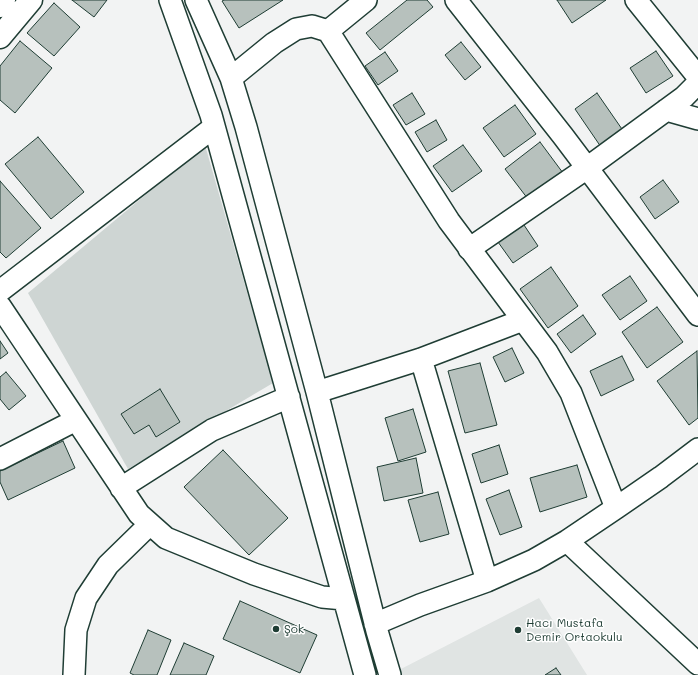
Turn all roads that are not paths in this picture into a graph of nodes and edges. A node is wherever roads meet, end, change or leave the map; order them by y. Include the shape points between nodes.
1 (4, 0) edge
2 (31, 0) edge
3 (170, 0) edge
4 (197, 0) edge
5 (366, 0) edge
6 (456, 0) edge
7 (636, 0) edge
8 (0, 6) edge
9 (328, 31) junction
10 (0, 36) edge
11 (698, 77) edge
12 (231, 78) junction
13 (698, 84) edge
14 (666, 110) junction
15 (698, 119) edge
16 (214, 127) junction
17 (587, 168) junction
18 (470, 249) junction
19 (0, 291) edge
20 (0, 306) edge
21 (698, 315) edge
22 (523, 320) junction
23 (422, 359) junction
24 (317, 392) junction
25 (289, 397) junction
26 (76, 420) junction
27 (698, 449) edge
28 (0, 459) edge
29 (121, 488) junction
30 (616, 508) junction
31 (150, 524) junction
32 (567, 541) junction
33 (487, 581) junction
34 (344, 598) junction
35 (375, 624) junction
36 (698, 664) edge
37 (359, 671) edge
38 (74, 675) edge
39 (390, 675) edge

1 - 8 main road
2 - 10 main road
3 - 16 street
4 - 12 street
5 - 9 street
6 - 17 street
7 - 11 street
9 - 12 street via 312,26 296,29 274,43
9 - 18 street via 449,221
12 - 24 street
13 - 14 street
14 - 15 street
14 - 17 street
16 - 19 street
16 - 25 street
17 - 18 street
17 - 21 street
18 - 22 street
20 - 26 street
22 - 23 street
22 - 30 street via 547,352 571,393
23 - 24 street
23 - 33 street
24 - 35 street
25 - 29 street via 212,430
25 - 34 street
26 - 28 street
26 - 29 street
27 - 30 street
29 - 31 street via 139,514
30 - 32 street
31 - 34 street via 166,538 254,574 322,597
31 - 38 street via 108,564 86,598 76,630
32 - 33 street via 534,560
32 - 36 street
33 - 35 street
34 - 37 street
35 - 39 street

